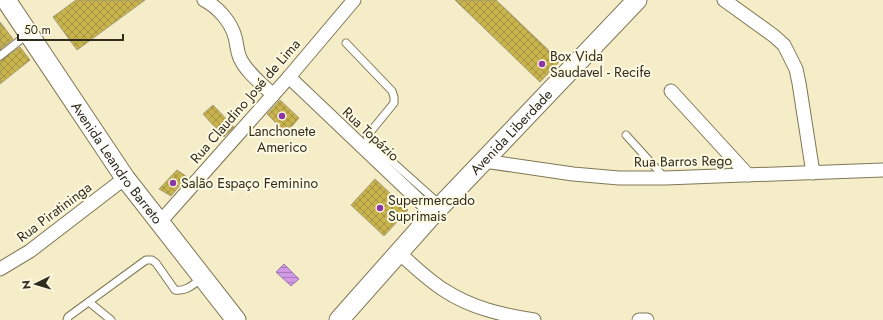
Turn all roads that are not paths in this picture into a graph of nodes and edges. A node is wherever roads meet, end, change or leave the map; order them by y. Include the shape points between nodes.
1 (6, 0) edge
2 (204, 0) edge
3 (354, 0) edge
4 (637, 0) edge
5 (724, 0) edge
6 (28, 34) junction
7 (346, 43) dead end
8 (0, 56) edge
9 (289, 77) junction
10 (671, 91) dead end
11 (273, 95) junction
12 (626, 135) dead end
13 (484, 161) junction
14 (883, 170) edge
15 (813, 173) junction
16 (748, 175) junction
17 (125, 178) junction
18 (665, 178) junction
19 (436, 211) junction
20 (160, 222) junction
21 (399, 254) junction
22 (0, 269) edge
23 (203, 277) junction
24 (89, 302) junction
25 (67, 320) edge
26 (111, 320) edge
27 (236, 320) edge
28 (340, 320) edge
29 (534, 320) edge
30 (639, 320) edge
31 (647, 320) edge

1 - 6 main road, Avenida Leandro Barreto
2 - 11 street via 227,20 235,36 240,58
3 - 9 street, Rua Claudino José de Lima
4 - 13 main road, Avenida Liberdade
5 - 15 street via 774,36 788,51 799,83
6 - 8 lane
6 - 17 main road, Avenida Leandro Barreto
7 - 19 lane via 392,90 394,97 394,103 367,136 368,140 434,199
9 - 11 street, Rua Claudino José de Lima
9 - 19 street, Rua Topázio via 346,133
10 - 16 street
11 - 20 street, Rua Claudino José de Lima
12 - 18 lane
13 - 18 street, Rua Barros Rego via 573,174
13 - 19 main road, Avenida Liberdade
14 - 15 street, Rua Barros Rego
15 - 16 street, Rua Barros Rego
16 - 18 street, Rua Barros Rego
17 - 20 main road, Avenida Leandro Barreto
17 - 22 street, Rua Piratininga via 30,252
19 - 21 main road, Avenida Liberdade
20 - 23 main road, Avenida Leandro Barreto
21 - 28 main road, Avenida Liberdade
21 - 29 street via 444,290 474,306
23 - 24 lane via 187,288 175,290 156,263 146,260
23 - 27 main road, Avenida Leandro Barreto
24 - 25 lane
24 - 26 lane
30 - 31 street

